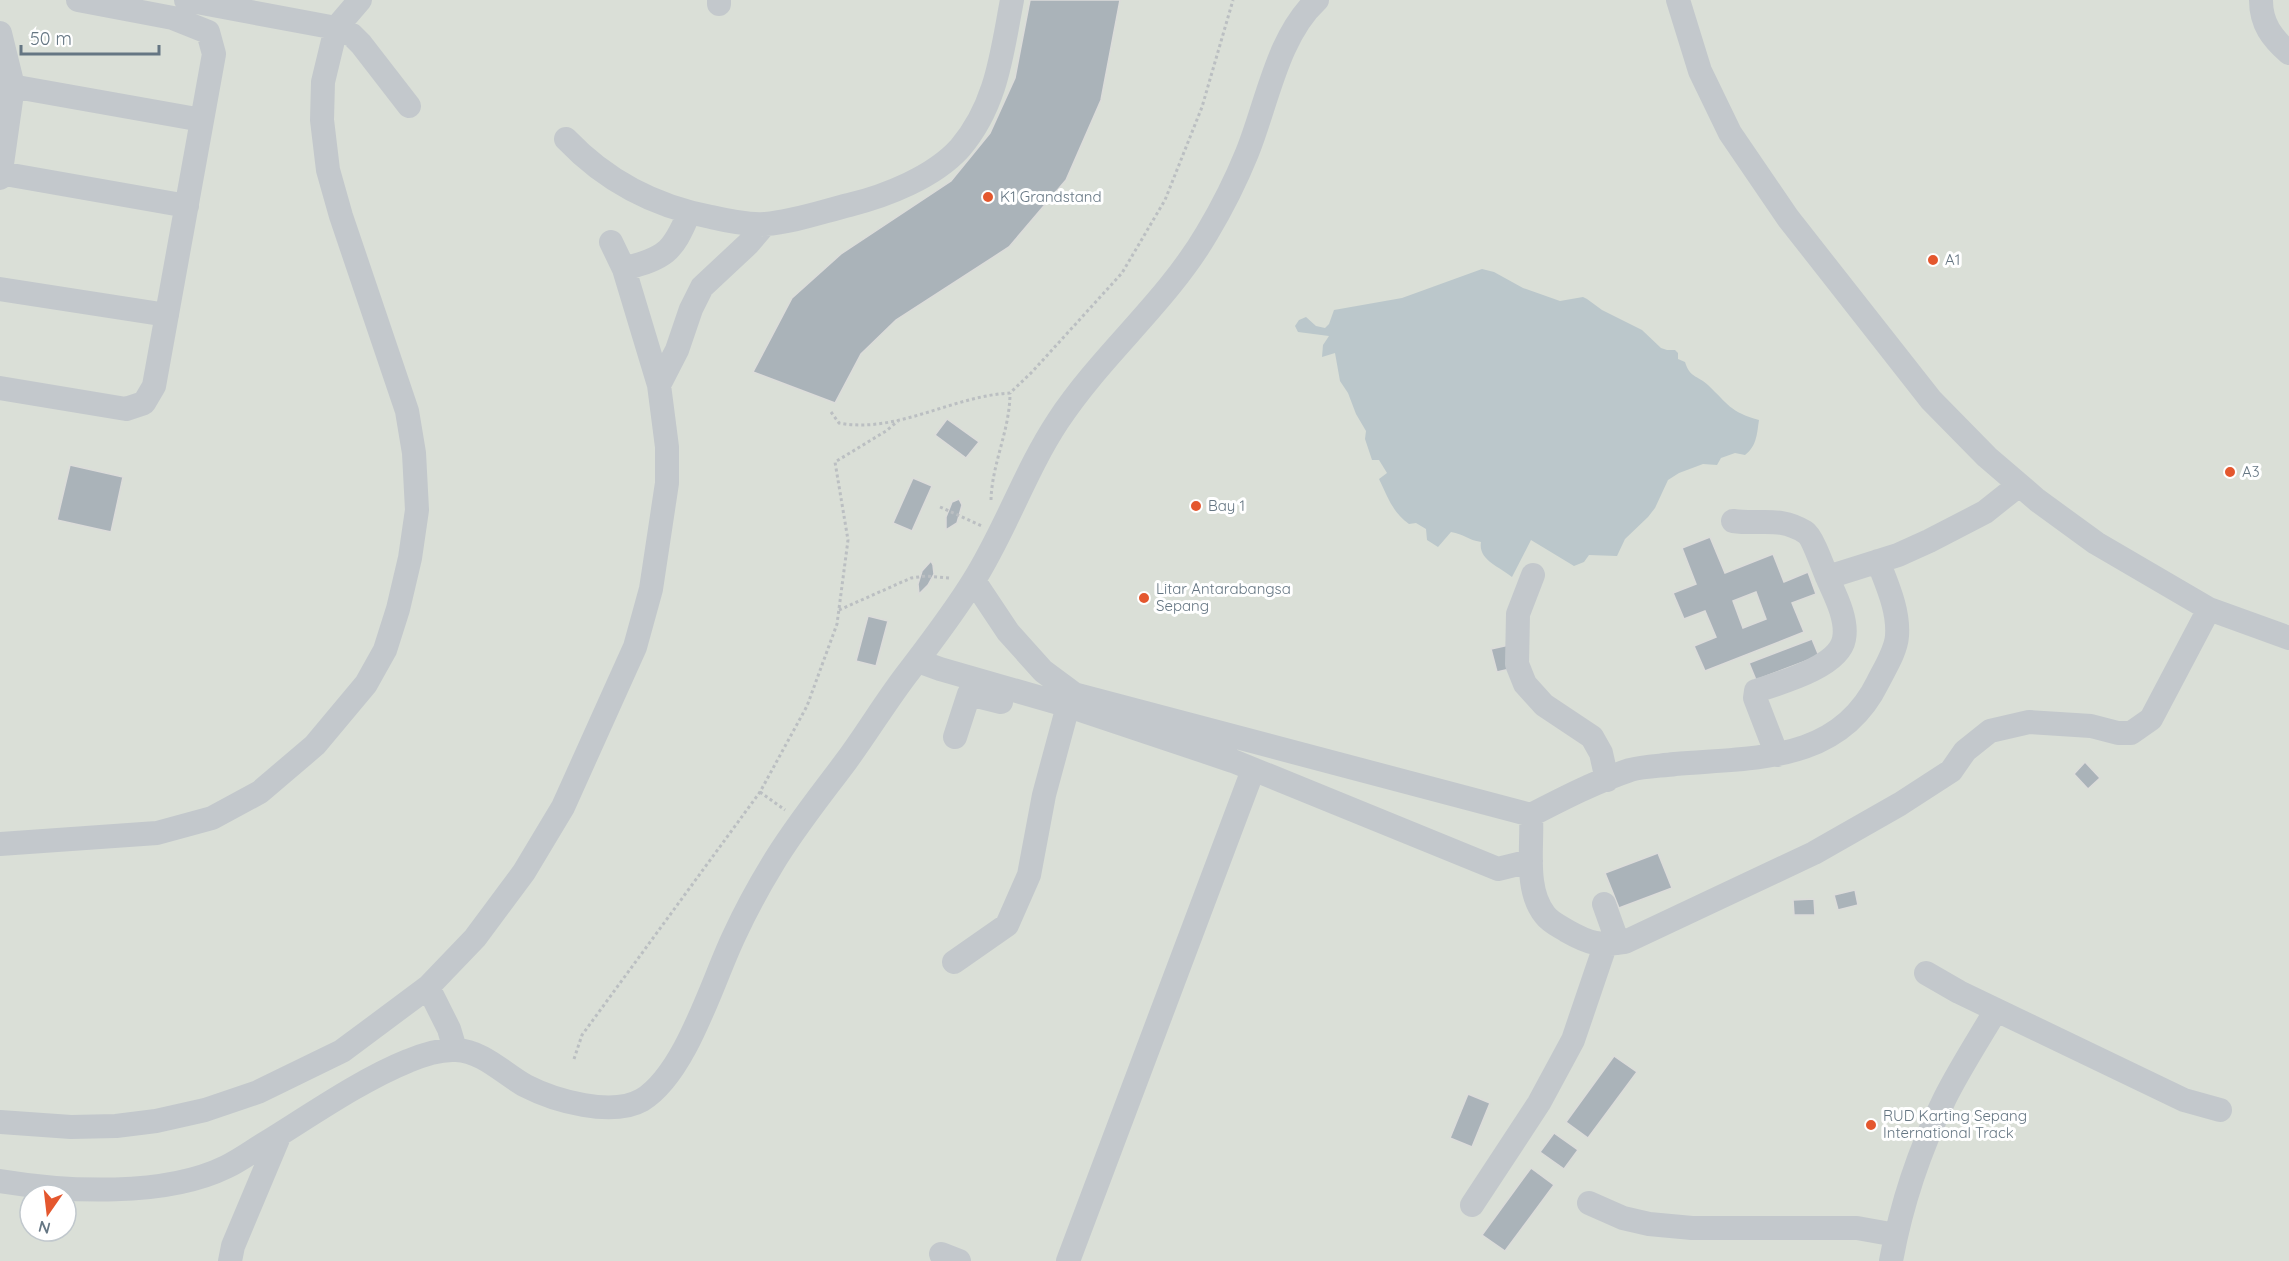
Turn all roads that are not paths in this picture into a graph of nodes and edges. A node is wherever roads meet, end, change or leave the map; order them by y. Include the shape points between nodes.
1 (78, 0) edge
2 (186, 0) edge
3 (360, 0) edge
4 (1012, 0) edge
5 (1317, 0) edge
6 (1678, 0) edge
7 (2261, 0) edge
8 (336, 28) junction
9 (0, 33) edge
10 (2289, 53) edge
11 (6, 85) edge
12 (409, 106) dead end
13 (202, 120) junction
14 (566, 139) dead end
15 (0, 175) edge
16 (187, 206) junction
17 (689, 213) junction
18 (765, 224) junction
19 (611, 242) dead end
20 (624, 268) junction
21 (0, 289) edge
22 (167, 315) junction
23 (659, 385) junction
24 (0, 388) edge
25 (2019, 485) junction
26 (1733, 521) dead end
27 (1878, 561) junction
28 (1533, 576) dead end
29 (1828, 577) junction
30 (974, 581) junction
31 (651, 589) junction
32 (2209, 609) junction
33 (631, 633) dead end
34 (2289, 638) edge
35 (918, 661) junction
36 (1069, 706) junction
37 (955, 737) dead end
38 (1777, 755) junction
39 (1253, 770) junction
40 (1607, 780) junction
41 (1531, 815) junction
42 (0, 844) edge
43 (1531, 861) junction
44 (1604, 904) dead end
45 (494, 911) junction
46 (466, 934) dead end
47 (1611, 944) junction
48 (954, 962) dead end
49 (1926, 973) dead end
50 (428, 987) junction
51 (1996, 1010) junction
52 (454, 1050) junction
53 (2220, 1110) dead end
54 (0, 1122) edge
55 (280, 1134) junction
56 (0, 1181) edge
57 (1589, 1203) dead end
58 (1472, 1205) dead end
59 (1896, 1235) junction
60 (230, 1261) edge
61 (1068, 1261) edge
62 (1891, 1261) edge

1 - 13 street via 173,18 208,32 214,54
2 - 8 street
3 - 8 street
4 - 18 street via 1007,39 995,82 975,126 959,149 921,178 890,193
5 - 30 street via 1305,10 1291,33 1247,153 1207,233 1165,294 1098,368 1058,421
6 - 25 street via 1700,71 1730,133 1788,218 1931,400
7 - 10 street via 2266,28
8 - 12 street via 361,44
8 - 42 street via 323,82 322,120 328,170 407,411 414,453 417,510 398,609 385,650 366,684 315,745 260,792 212,818 157,833
9 - 11 street
11 - 13 street
11 - 15 street
13 - 16 street
14 - 17 street via 615,182
15 - 16 street
16 - 22 street
17 - 18 street
17 - 20 street via 668,251 656,260
18 - 23 street via 702,286 678,350
19 - 20 street
20 - 23 street
21 - 22 street
22 - 24 street via 154,386 144,403 126,409
23 - 31 street via 667,483
25 - 27 street via 1985,512 1929,541
25 - 32 street via 2096,543
26 - 29 street via 1782,521 1808,533
27 - 29 street
27 - 38 street via 1892,598 1897,637 1875,690 1856,716 1827,738
28 - 40 street via 1518,614 1517,664 1526,684 1544,705 1592,737 1601,753
29 - 38 street via 1844,621 1844,640 1835,655 1814,670 1756,691 1755,698
30 - 35 street
30 - 36 street via 1008,632
31 - 33 street
31 - 45 street via 635,647 564,807 524,872
32 - 34 street
32 - 47 street via 2151,720 2140,728 2118,733 2091,726 2029,722 1990,731 1965,751 1951,771 1843,837 1625,942
35 - 36 street
35 - 52 street via 799,820 732,939 685,1046 656,1088 626,1106 584,1105 530,1088 489,1061
36 - 37 street via 969,694
36 - 39 street
36 - 41 street
36 - 48 street via 1044,795 1029,875 1006,925
38 - 40 street via 1631,769
39 - 43 street via 1498,869
39 - 61 street
40 - 41 street
41 - 43 street
43 - 47 street via 1537,903 1550,921 1576,936
44 - 47 street
45 - 46 street
45 - 50 street via 475,938
47 - 58 street via 1573,1040 1539,1103
49 - 51 street
50 - 52 street via 449,1029
50 - 54 street via 342,1051 258,1092 205,1110 116,1126
51 - 53 street via 2184,1100
51 - 59 street via 1929,1134
52 - 55 street via 404,1062
55 - 56 street via 229,1166 169,1185 73,1189
55 - 60 street
57 - 59 street via 1649,1224 1692,1228 1857,1228
59 - 62 street

